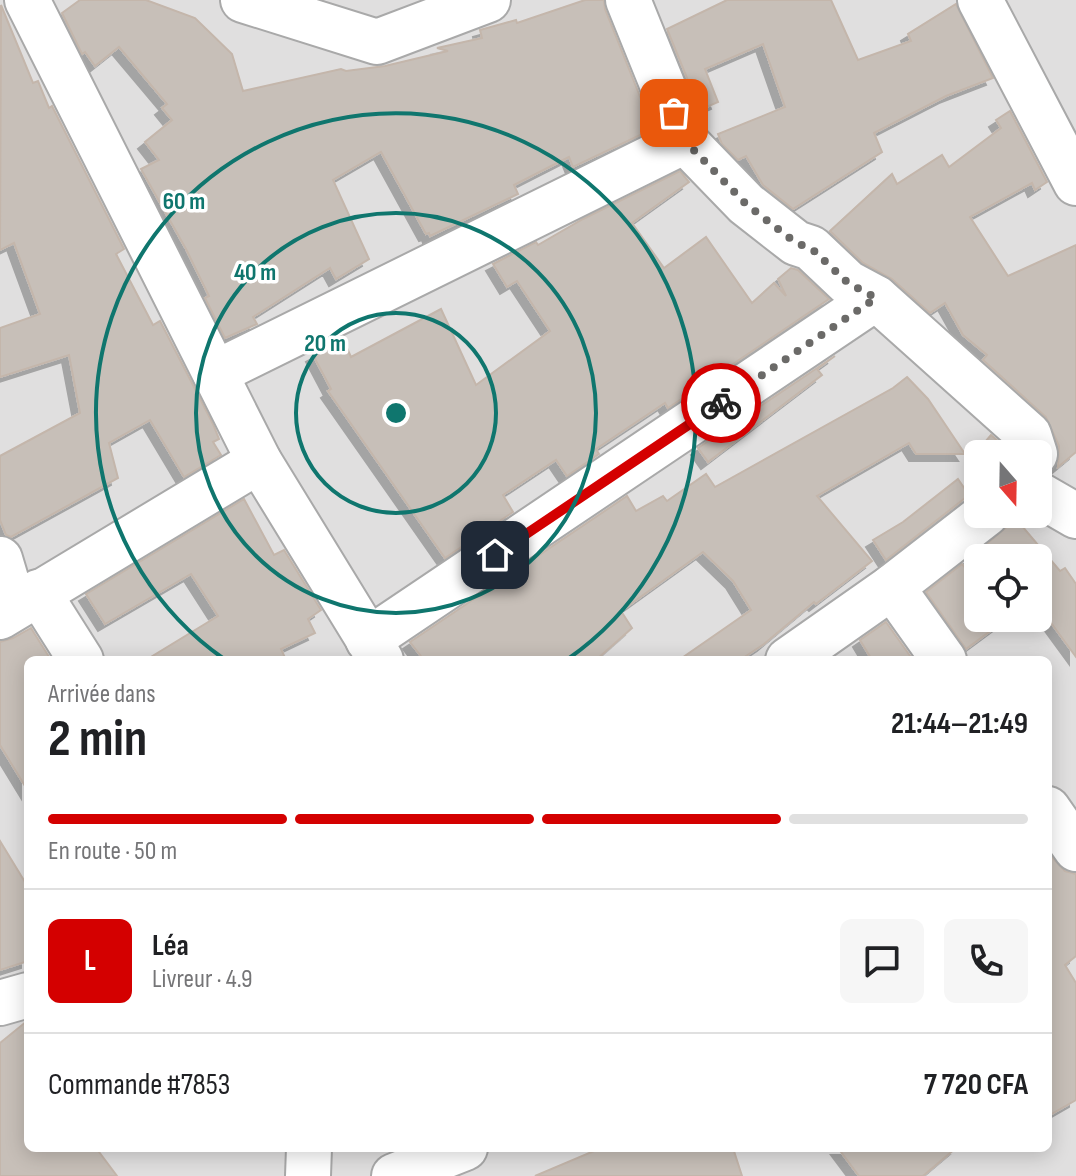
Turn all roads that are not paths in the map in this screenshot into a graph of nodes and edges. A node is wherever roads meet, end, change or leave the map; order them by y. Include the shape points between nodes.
1 (27, 0) edge
2 (243, 0) edge
3 (358, 0) edge
4 (488, 0) edge
5 (628, 0) edge
6 (980, 0) edge
7 (377, 42) junction
8 (685, 141) junction
9 (1076, 183) edge
10 (876, 298) junction
11 (215, 373) junction
12 (1031, 440) edge
13 (259, 461) junction
14 (1052, 502) edge
15 (1076, 516) edge
16 (968, 528) edge
17 (0, 559) edge
18 (892, 587) junction
19 (18, 605) edge
20 (375, 650) edge
21 (76, 656) edge
22 (794, 656) edge
23 (941, 656) edge
24 (1052, 815) edge
25 (1076, 849) edge
26 (309, 1152) edge
27 (455, 1152) edge
28 (308, 1176) edge
29 (394, 1176) edge

1 - 11 street
2 - 7 street
3 - 7 street
4 - 7 street
5 - 8 street
6 - 9 street
8 - 10 street via 746,204 796,243 811,248 848,283
8 - 11 street
10 - 12 street
10 - 20 street
11 - 13 street
13 - 19 street
13 - 20 street
14 - 15 street
16 - 18 street
17 - 19 street
18 - 22 street
18 - 23 street
19 - 21 street
24 - 25 street
26 - 28 street
27 - 29 street

